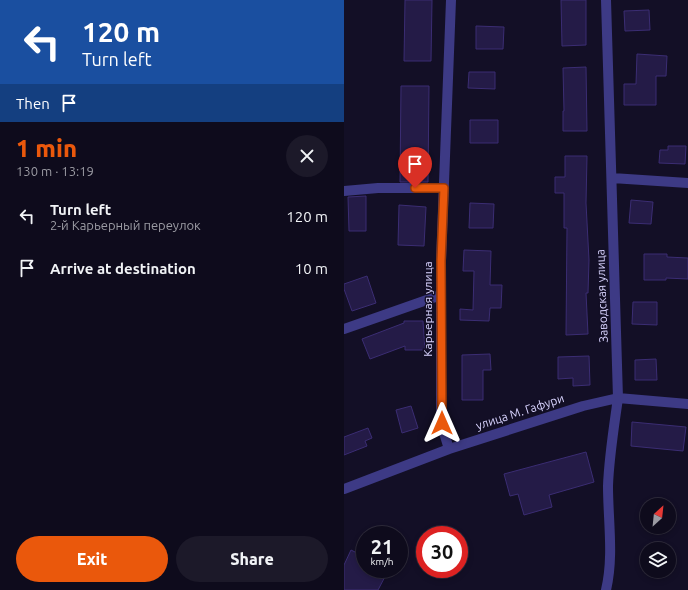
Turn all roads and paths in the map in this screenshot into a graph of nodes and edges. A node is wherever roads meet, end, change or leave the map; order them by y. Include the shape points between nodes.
1 (451, 0) edge
2 (606, 0) edge
3 (612, 178) junction
4 (688, 183) edge
5 (444, 188) junction
6 (344, 191) edge
7 (441, 295) junction
8 (344, 329) edge
9 (618, 398) junction
10 (688, 404) edge
11 (449, 449) junction
12 (344, 489) edge
13 (606, 590) edge

1 - 5 street, Карьерная улица
2 - 3 street, Заводская улица
3 - 4 street
3 - 9 street, Заводская улица
5 - 6 street
5 - 7 street, Карьерная улица
7 - 8 street
7 - 11 street, Карьерная улица via 442,423
9 - 10 street, улица М. Гафури
9 - 11 street, улица М. Гафури via 583,406
9 - 13 street, Заводская улица via 611,441 608,487 610,534
11 - 12 street, улица М. Гафури

